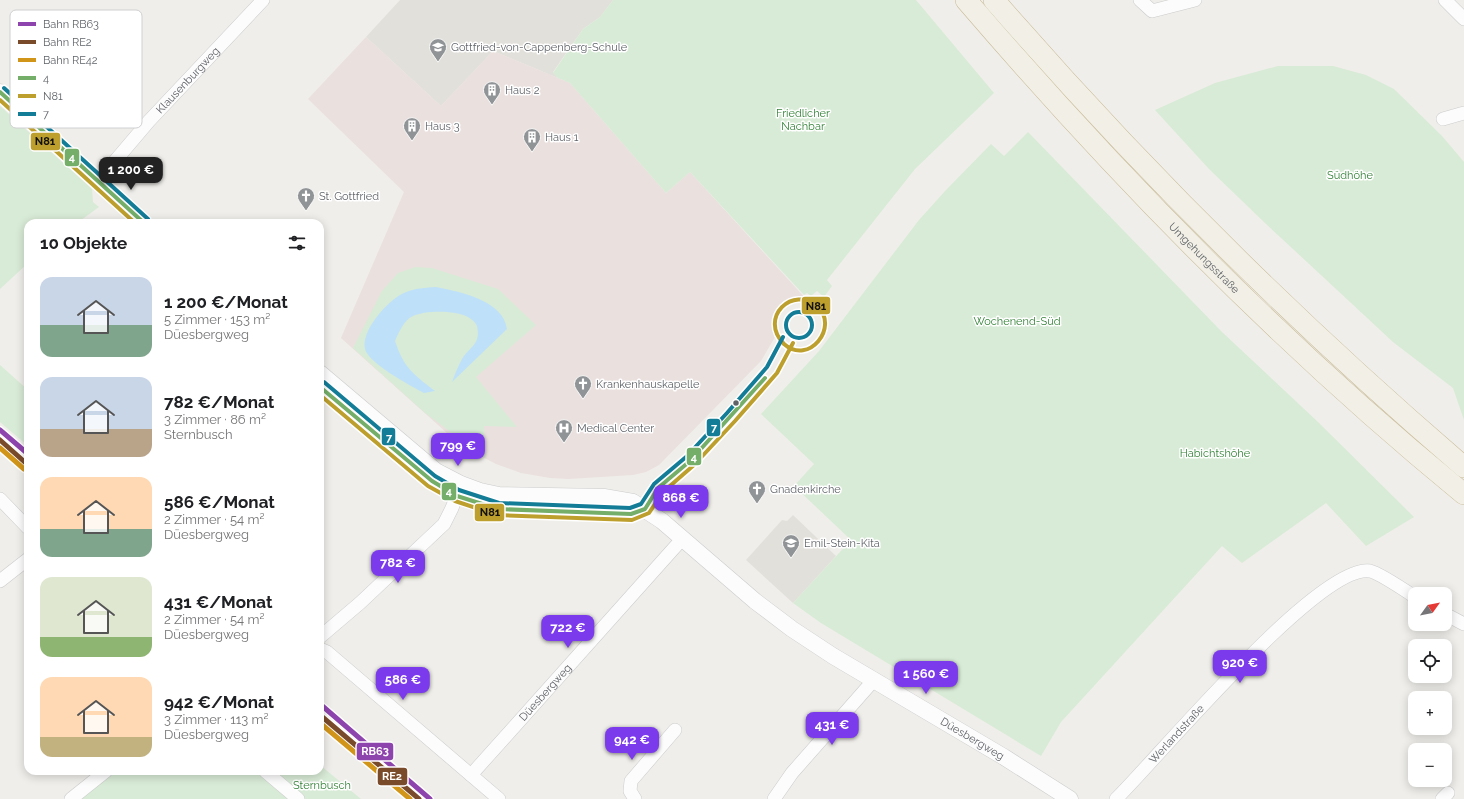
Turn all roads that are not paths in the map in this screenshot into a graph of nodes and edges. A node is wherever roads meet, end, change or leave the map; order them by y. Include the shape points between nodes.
1 (263, 0) edge
2 (966, 0) edge
3 (994, 0) edge
4 (1140, 0) edge
5 (1195, 0) edge
6 (1445, 0) edge
7 (1464, 19) edge
8 (0, 92) edge
9 (10, 101) edge
10 (1464, 113) edge
11 (1443, 119) dead end
12 (40, 128) edge
13 (98, 181) junction
14 (140, 219) edge
15 (324, 376) edge
16 (324, 390) edge
17 (1464, 467) edge
18 (459, 490) junction
19 (1464, 494) edge
20 (0, 499) edge
21 (24, 524) edge
22 (683, 538) junction
23 (24, 562) edge
24 (0, 581) edge
25 (1408, 592) edge
26 (1452, 618) edge
27 (1464, 624) edge
28 (324, 633) edge
29 (324, 650) edge
30 (873, 681) junction
31 (674, 730) dead end
32 (101, 775) edge
33 (270, 775) edge
34 (471, 775) junction
35 (71, 799) edge
36 (298, 799) edge
37 (499, 799) edge
38 (635, 799) edge
39 (774, 799) edge
40 (1070, 799) edge
41 (1116, 799) edge

1 - 13 street, Klausenburgweg via 149,121
2 - 19 highway, Umgehungsstraße via 1091,139 1231,283 1329,376
3 - 17 highway, Umgehungsstraße via 1098,116 1230,253 1364,380
4 - 5 street via 1152,11
6 - 7 street
8 - 9 street
10 - 11 street
12 - 13 street
13 - 14 street
15 - 18 street, Düesbergweg
16 - 18 street, Düesbergweg via 432,481
18 - 22 street, Düesbergweg via 498,509 630,514 645,509
18 - 28 street via 444,524
20 - 21 street
22 - 30 street, Düesbergweg via 768,611
22 - 34 street, Düesbergweg
23 - 24 street
25 - 41 street, Werlandstraße via 1370,571 1355,573 1318,595 1275,631 1231,675
26 - 27 street
29 - 34 street
30 - 39 street via 792,773
30 - 40 street, Düesbergweg via 1004,757
31 - 38 street via 631,781 630,791
32 - 35 street
33 - 36 street
34 - 37 street

